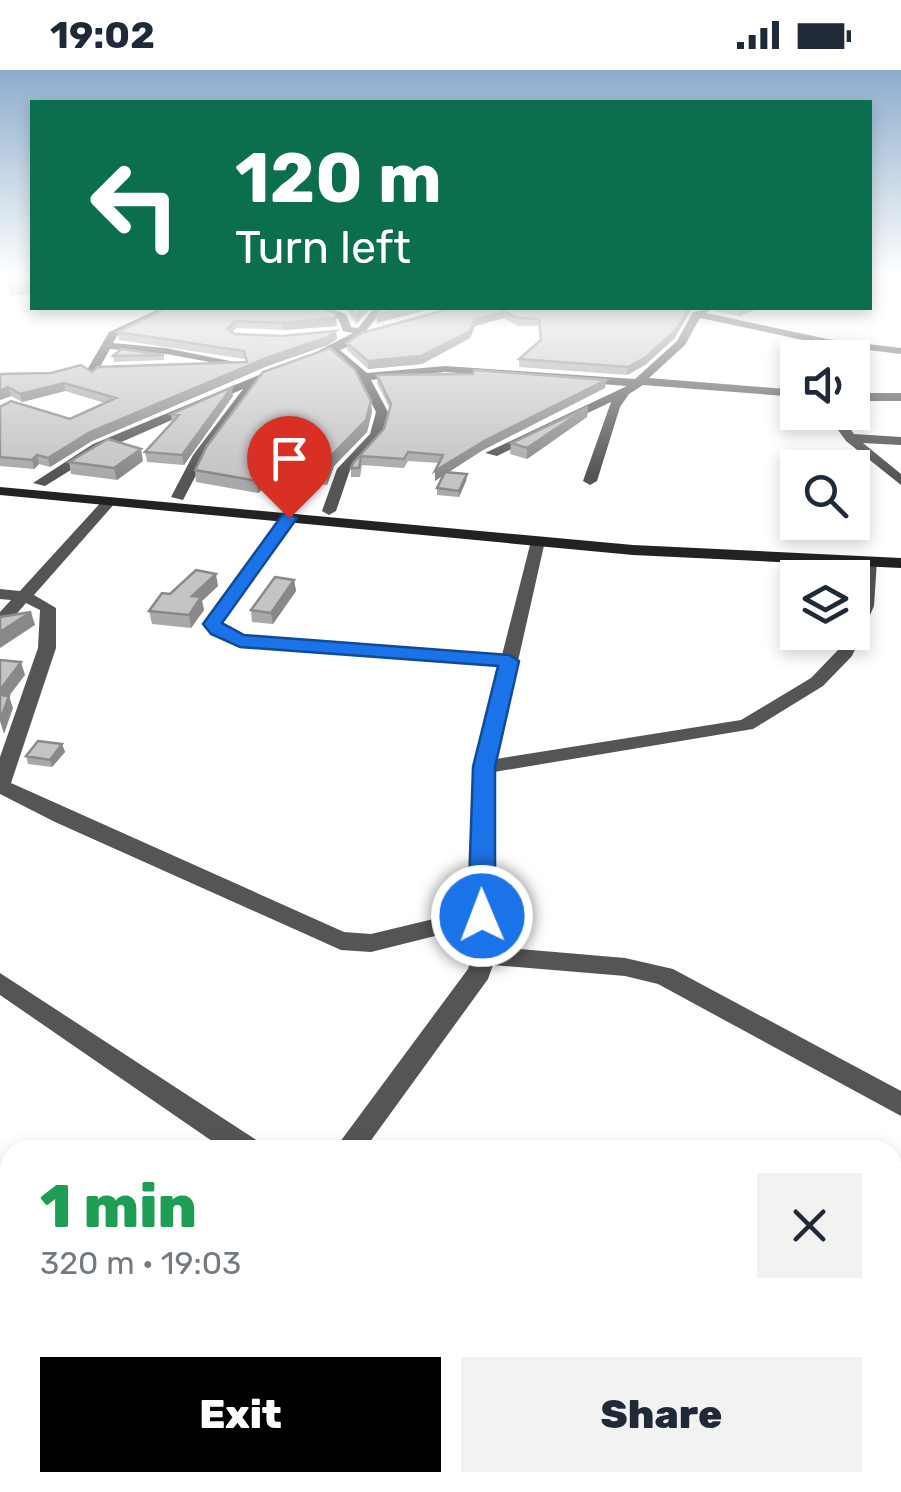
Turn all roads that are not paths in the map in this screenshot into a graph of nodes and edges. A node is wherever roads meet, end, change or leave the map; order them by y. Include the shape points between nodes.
1 (110, 341) edge
2 (345, 341) edge
3 (681, 341) edge
4 (824, 341) edge
5 (108, 346) junction
6 (334, 350) junction
7 (901, 351) edge
8 (240, 365) junction
9 (177, 369) edge
10 (139, 370) edge
11 (276, 370) junction
12 (364, 377) junction
13 (257, 379) junction
14 (640, 382) junction
15 (624, 392) junction
16 (780, 393) edge
17 (870, 396) edge
18 (901, 397) edge
19 (844, 430) edge
20 (850, 438) junction
21 (901, 441) edge
22 (492, 453) dead end
23 (0, 480) edge
24 (590, 481) dead end
25 (901, 482) edge
26 (40, 484) junction
27 (0, 491) edge
28 (178, 497) junction
29 (109, 502) junction
30 (328, 511) junction
31 (289, 518) junction
32 (538, 541) junction
33 (901, 551) edge
34 (872, 563) junction
35 (901, 563) edge
36 (0, 594) edge
37 (24, 596) junction
38 (0, 622) edge
39 (509, 661) junction
40 (484, 767) junction
41 (0, 786) edge
42 (482, 916) junction
43 (484, 955) junction
44 (0, 982) edge
45 (901, 1104) edge
46 (233, 1140) edge
47 (355, 1140) edge

1 - 5 street
2 - 6 street
3 - 14 street
4 - 7 street
5 - 8 street
5 - 10 street via 93,370
6 - 11 street
6 - 12 street
8 - 9 street
8 - 11 street
11 - 13 street
12 - 14 street via 446,369
12 - 30 street via 382,412 376,435 344,469
13 - 26 street via 98,447
13 - 28 street
14 - 15 street
14 - 16 street
15 - 22 street
15 - 24 street
17 - 18 street
19 - 20 street
20 - 21 street
20 - 25 street
23 - 26 street
26 - 28 street
27 - 29 street
28 - 30 street
29 - 31 street
29 - 37 street
30 - 33 street via 635,539
31 - 32 street
31 - 39 street via 212,624 218,630 240,641
32 - 34 street
32 - 39 street
34 - 35 street
34 - 40 street via 866,606 846,652 816,682 746,725
36 - 37 street
37 - 38 street
37 - 41 street via 48,608 47,648
39 - 40 street
40 - 42 street
41 - 42 street via 341,942 372,943
42 - 43 street
43 - 45 street via 664,976
43 - 47 street via 480,972
44 - 46 street

